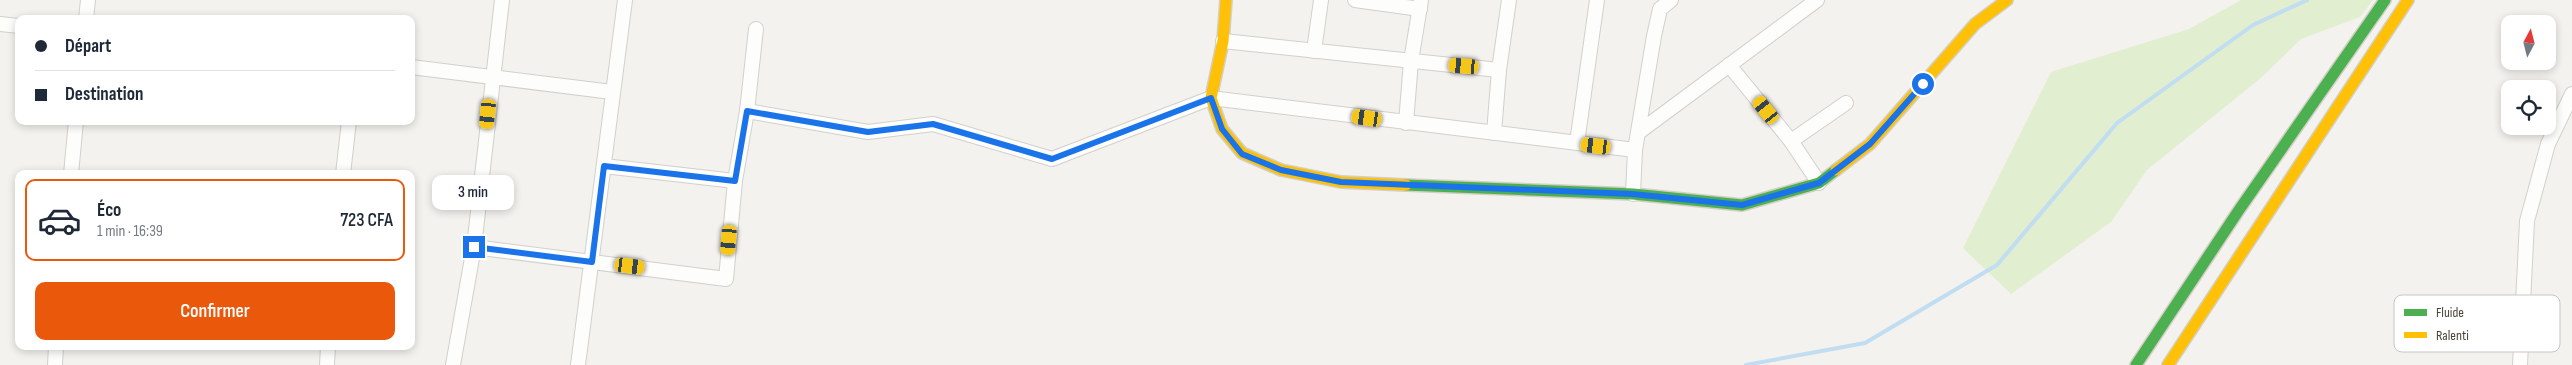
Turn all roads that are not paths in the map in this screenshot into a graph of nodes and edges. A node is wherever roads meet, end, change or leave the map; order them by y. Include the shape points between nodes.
1 (88, 0) edge
2 (502, 0) edge
3 (626, 0) edge
4 (1226, 0) edge
5 (1321, 0) edge
6 (1355, 0) edge
7 (1509, 0) edge
8 (1597, 0) edge
9 (1671, 0) edge
10 (1817, 0) edge
11 (2007, 0) edge
12 (2385, 0) edge
13 (2408, 0) edge
14 (1420, 4) edge
15 (86, 15) edge
16 (0, 24) edge
17 (15, 26) edge
18 (756, 29) dead end
19 (1223, 42) junction
20 (1314, 51) junction
21 (1411, 61) junction
22 (1729, 65) junction
23 (415, 67) edge
24 (1499, 70) junction
25 (492, 77) junction
26 (612, 92) junction
27 (2572, 94) edge
28 (1211, 98) junction
29 (1846, 103) dead end
30 (747, 111) junction
31 (1406, 123) junction
32 (76, 125) edge
33 (349, 125) edge
34 (1639, 132) junction
35 (1494, 133) junction
36 (1791, 141) junction
37 (1577, 143) junction
38 (1635, 150) junction
39 (604, 166) junction
40 (71, 170) edge
41 (344, 170) edge
42 (735, 181) junction
43 (1819, 183) junction
44 (1632, 194) junction
45 (474, 247) junction
46 (592, 262) junction
47 (2523, 295) edge
48 (56, 350) edge
49 (328, 350) edge
50 (2521, 352) edge
51 (54, 365) edge
52 (327, 365) edge
53 (453, 365) edge
54 (578, 365) edge
55 (2136, 365) edge
56 (2168, 365) edge
57 (2520, 365) edge

1 - 15 street
2 - 25 street
3 - 26 street
4 - 19 street
5 - 20 street
6 - 14 street
7 - 24 street
8 - 37 street
9 - 34 street via 1660,8
10 - 22 street
11 - 43 street via 1975,24 1870,144
12 - 55 street
13 - 56 street
14 - 21 street
16 - 17 street
18 - 30 street
19 - 20 street
19 - 28 street
20 - 21 street
21 - 24 street
21 - 31 street
22 - 34 street
22 - 36 street
23 - 25 street
24 - 35 street
25 - 26 street
25 - 45 street
26 - 39 street
27 - 47 street via 2548,144 2527,221
28 - 30 street via 1052,159 933,124 868,132
28 - 31 street
28 - 44 street via 1222,129 1242,154 1281,170 1341,182
29 - 36 street
30 - 42 street
31 - 35 street
32 - 40 street
33 - 41 street
34 - 38 street
35 - 37 street
36 - 43 street
37 - 38 street
38 - 44 street
39 - 42 street
39 - 46 street
42 - 46 street via 726,279
43 - 44 street via 1742,205
45 - 46 street
45 - 53 street
46 - 54 street
48 - 51 street
49 - 52 street
50 - 57 street

